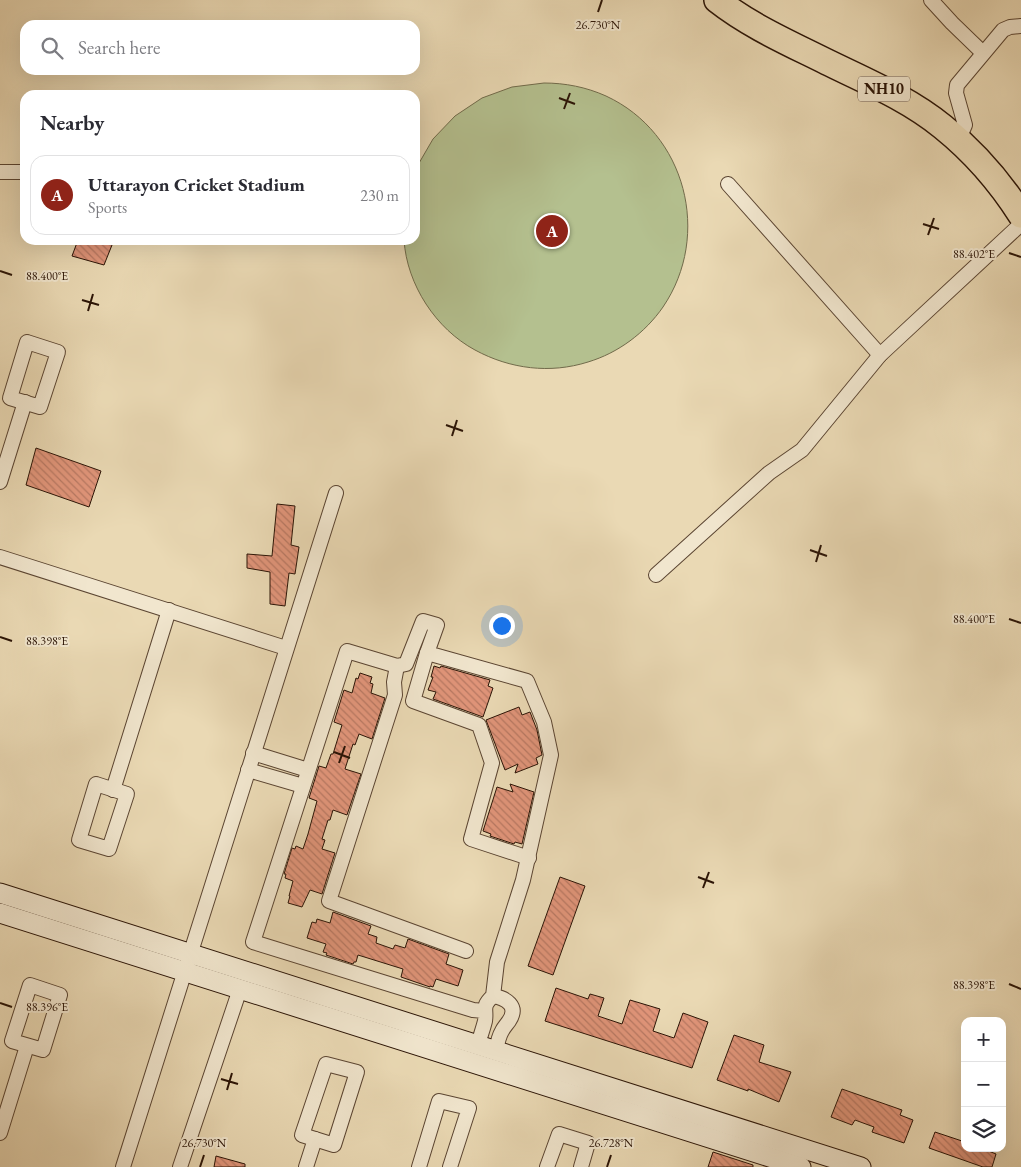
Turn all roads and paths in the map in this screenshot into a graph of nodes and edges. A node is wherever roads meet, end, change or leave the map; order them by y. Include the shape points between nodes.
1 (718, 0) edge
2 (931, 0) edge
3 (1021, 26) edge
4 (983, 53) junction
5 (958, 141) junction
6 (0, 172) edge
7 (20, 172) edge
8 (728, 184) dead end
9 (1021, 215) edge
10 (1021, 224) edge
11 (880, 355) junction
12 (25, 402) junction
13 (0, 482) edge
14 (336, 493) dead end
15 (0, 557) edge
16 (656, 575) dead end
17 (169, 610) junction
18 (286, 648) junction
19 (427, 653) junction
20 (397, 666) junction
21 (253, 753) junction
22 (248, 770) junction
23 (308, 770) junction
24 (303, 786) junction
25 (113, 790) junction
26 (529, 858) junction
27 (0, 893) edge
28 (0, 913) edge
29 (466, 951) dead end
30 (190, 954) junction
31 (184, 972) junction
32 (240, 989) junction
33 (493, 996) junction
34 (484, 1011) junction
35 (478, 1045) junction
36 (27, 1046) junction
37 (496, 1051) junction
38 (0, 1133) edge
39 (315, 1139) junction
40 (123, 1167) edge
41 (180, 1167) edge
42 (306, 1167) edge
43 (419, 1167) edge
44 (450, 1167) edge
45 (547, 1167) edge
46 (581, 1167) edge
47 (801, 1167) edge
48 (861, 1167) edge

1 - 5 highway, NH10 via 770,34 912,105
2 - 4 street
3 - 4 street via 1003,30
4 - 5 street via 956,88 965,125
5 - 9 highway, NH10 via 998,183
6 - 7 street
8 - 11 street
10 - 11 street
11 - 16 street via 802,450 769,473
12 - 12 street via 40,407 58,352 27,342 10,398
12 - 13 street
14 - 18 street
15 - 17 street
17 - 18 street
17 - 25 street
18 - 21 street
19 - 20 street via 437,625 423,621 406,664
19 - 26 street via 527,681 544,722 552,755
19 - 26 street via 413,701 479,725 492,762 471,838
20 - 23 street via 347,651
20 - 29 street via 395,695 329,901
21 - 22 street
21 - 23 street
22 - 24 street
22 - 30 street
23 - 24 street
24 - 34 street via 253,942
25 - 25 street via 96,784 79,840 109,849 127,794
26 - 33 street via 497,962
27 - 30 street
28 - 31 street
30 - 31 street
30 - 35 street
31 - 32 street
31 - 40 street
32 - 41 street
32 - 47 street
33 - 34 street via 486,1002
33 - 37 street via 504,998 512,1011
34 - 35 street via 486,1019
35 - 37 street
36 - 36 street via 43,1050 60,995 30,985 12,1041
36 - 38 street
37 - 48 street
39 - 39 street via 334,1145 357,1072 326,1064 302,1135
39 - 42 street
43 - 44 street via 439,1101 469,1108
45 - 46 street via 559,1134 588,1144

